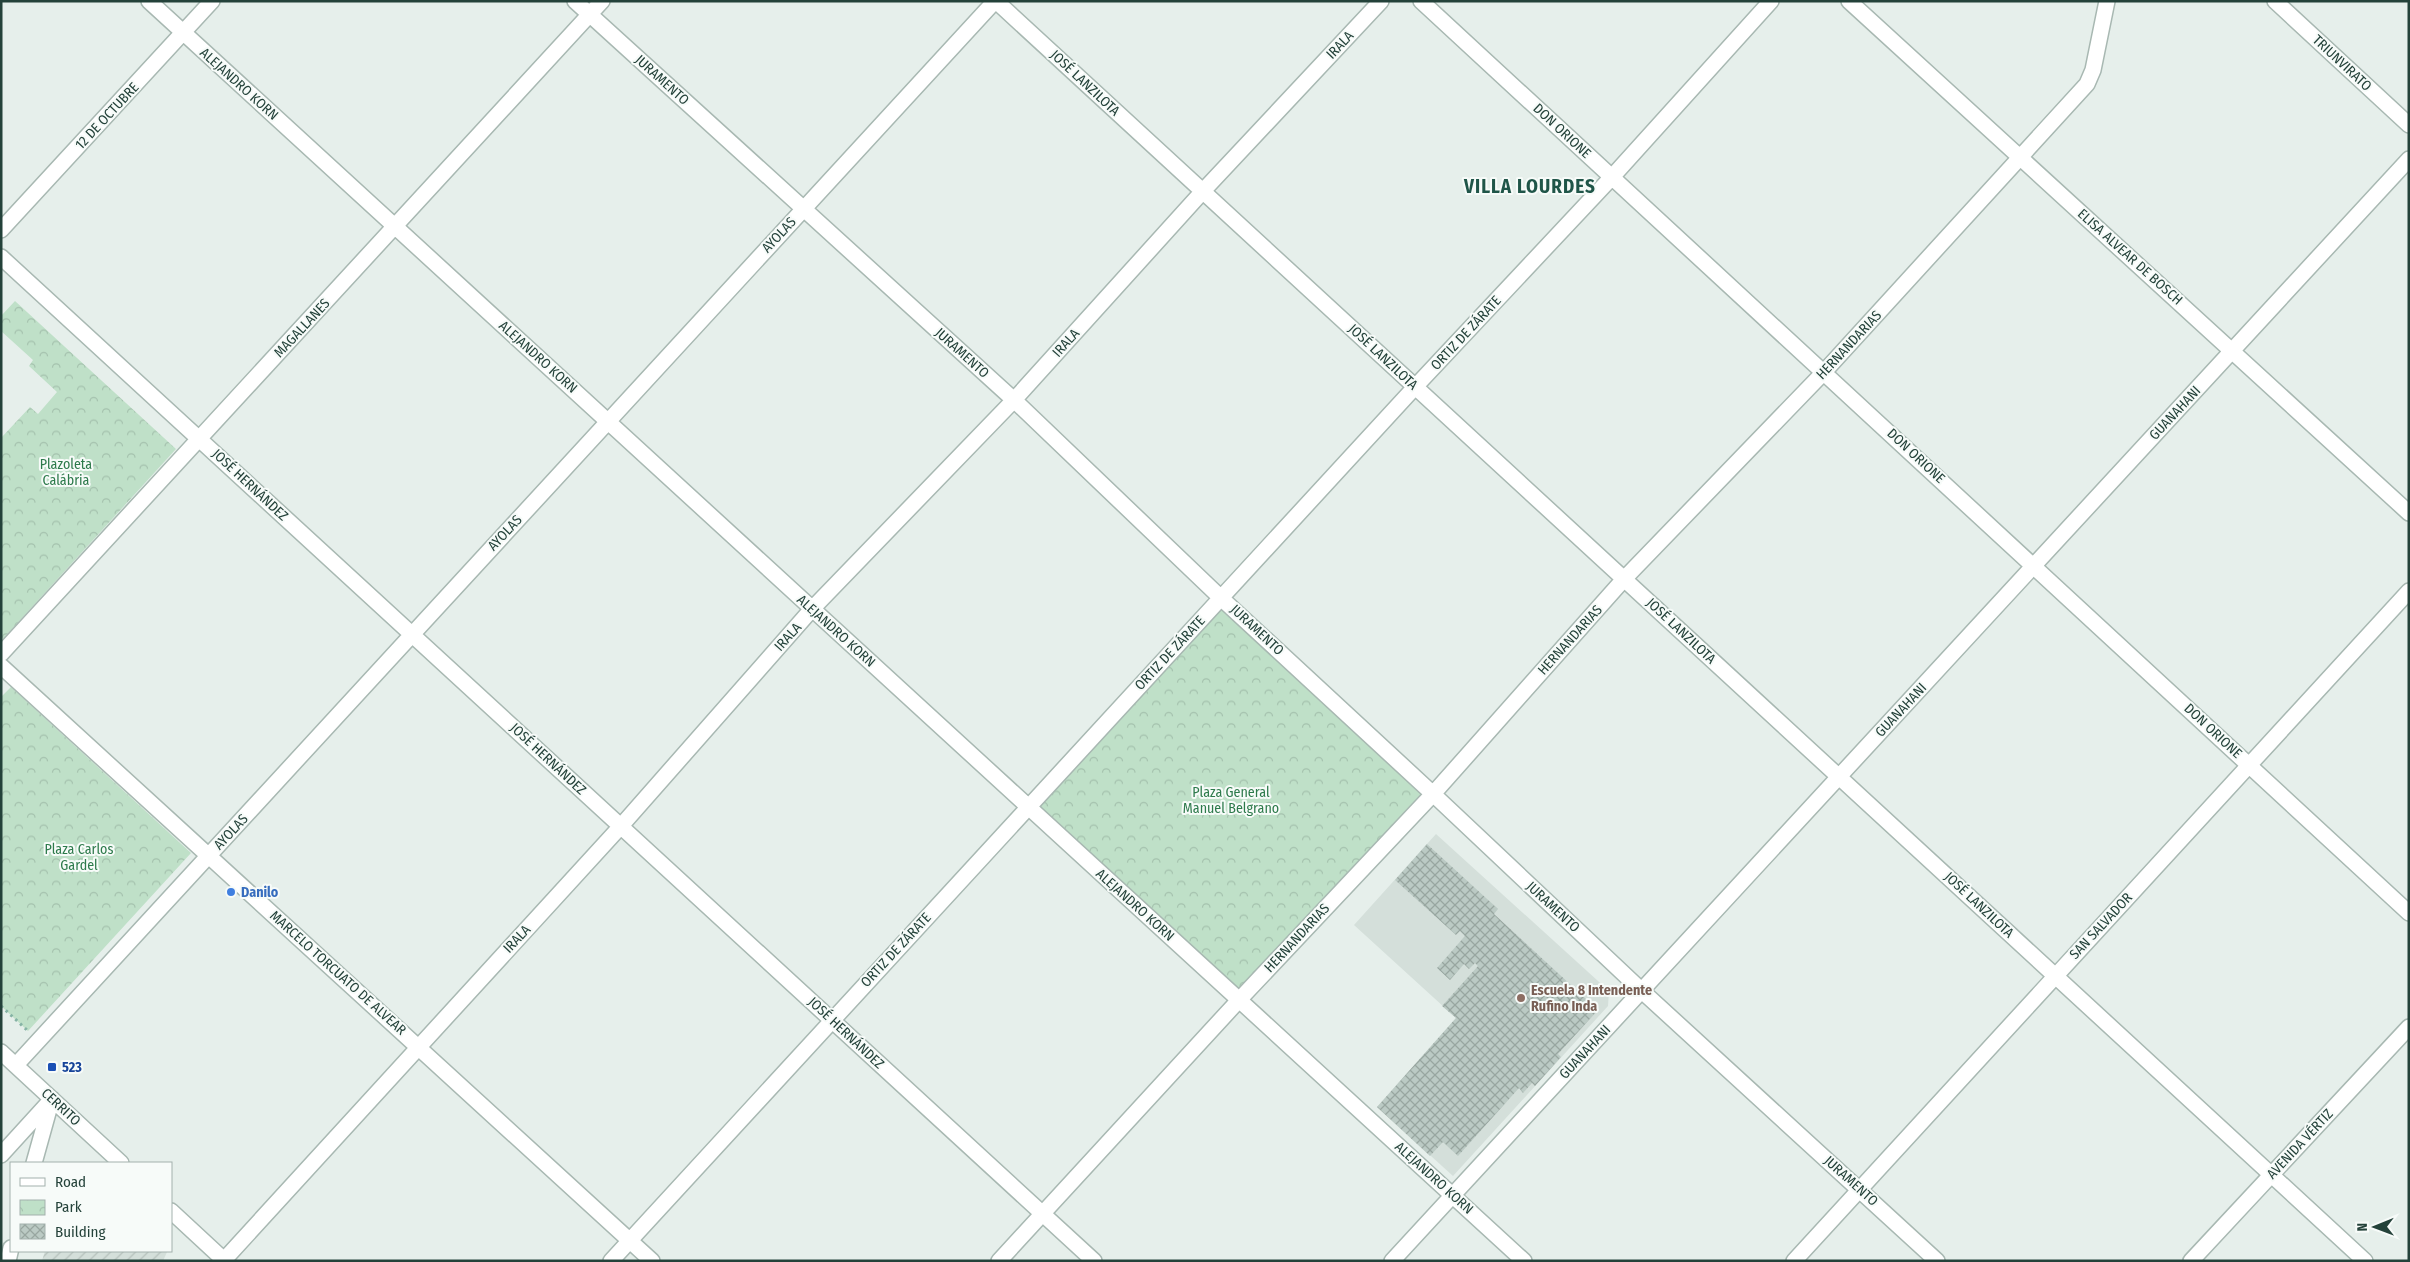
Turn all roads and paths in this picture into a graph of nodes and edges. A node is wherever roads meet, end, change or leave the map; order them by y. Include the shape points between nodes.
1 (149, 1) edge
2 (212, 1) edge
3 (575, 1) edge
4 (602, 1) edge
5 (995, 1) edge
6 (1381, 1) edge
7 (1421, 1) edge
8 (1771, 1) edge
9 (1849, 1) edge
10 (2107, 1) edge
11 (2275, 1) edge
12 (590, 14) junction
13 (183, 33) junction
14 (2409, 125) edge
15 (2020, 158) junction
16 (2409, 159) edge
17 (1612, 177) junction
18 (1203, 191) junction
19 (803, 209) junction
20 (395, 226) junction
21 (1, 230) edge
22 (1, 257) edge
23 (2232, 351) junction
24 (1824, 372) junction
25 (1415, 387) junction
26 (1014, 400) junction
27 (608, 422) junction
28 (199, 439) junction
29 (2409, 513) edge
30 (2035, 566) junction
31 (1624, 579) junction
32 (2409, 591) edge
33 (1221, 598) junction
34 (812, 609) junction
35 (412, 634) junction
36 (1, 654) edge
37 (1, 666) edge
38 (2250, 764) junction
39 (1839, 777) junction
40 (1433, 794) junction
41 (1028, 807) junction
42 (620, 826) junction
43 (209, 856) junction
44 (2409, 913) edge
45 (2056, 975) junction
46 (1642, 991) junction
47 (1239, 1000) junction
48 (1, 1006) edge
49 (832, 1020) junction
50 (35, 1024) dead end
51 (2409, 1027) edge
52 (418, 1047) junction
53 (1, 1052) edge
54 (16, 1065) junction
55 (52, 1099) junction
56 (1, 1155) edge
57 (34, 1162) edge
58 (120, 1162) edge
59 (2271, 1175) junction
60 (1859, 1189) junction
61 (1452, 1195) junction
62 (172, 1211) edge
63 (1042, 1213) junction
64 (629, 1240) junction
65 (224, 1260) edge
66 (611, 1261) edge
67 (652, 1261) edge
68 (999, 1261) edge
69 (1094, 1261) edge
70 (1392, 1261) edge
71 (1524, 1261) edge
72 (1794, 1261) edge
73 (1937, 1261) edge
74 (2191, 1261) edge
75 (2365, 1261) edge

1 - 13 street, ALEJANDRO KORN
2 - 13 street, 12 DE OCTUBRE
3 - 12 street, JURAMENTO
4 - 12 street, MAGALLANES
5 - 18 street, JOSÉ LANZILOTA
5 - 19 street, AYOLAS
6 - 18 street, IRALA
7 - 17 street, DON ORIONE
8 - 17 street, ORTIZ DE ZÁRATE
9 - 15 street, ELISA ALVEAR DE BOSCH
10 - 15 street, HERNANDARIAS via 2093,70 2087,84
11 - 14 street, TRIUNVIRATO
12 - 19 street, JURAMENTO
12 - 20 street, MAGALLANES
13 - 20 street, ALEJANDRO KORN
13 - 21 street, 12 DE OCTUBRE
15 - 23 street, ELISA ALVEAR DE BOSCH
15 - 24 street, HERNANDARIAS
16 - 23 street, GUANAHANI
17 - 24 street, DON ORIONE
17 - 25 street, ORTIZ DE ZÁRATE
18 - 25 street, JOSÉ LANZILOTA
18 - 26 street, IRALA
19 - 26 street, JURAMENTO
19 - 27 street, AYOLAS
20 - 27 street, ALEJANDRO KORN
20 - 28 street, MAGALLANES
22 - 28 street, JOSÉ HERNÁNDEZ
23 - 29 street, ELISA ALVEAR DE BOSCH
23 - 30 street, GUANAHANI
24 - 30 street, DON ORIONE
24 - 31 street, HERNANDARIAS
25 - 31 street, JOSÉ LANZILOTA
25 - 33 street, ORTIZ DE ZÁRATE
26 - 33 street, JURAMENTO
26 - 34 street, IRALA
27 - 34 street, ALEJANDRO KORN
27 - 35 street, AYOLAS
28 - 35 street, JOSÉ HERNÁNDEZ
28 - 36 street, MAGALLANES
30 - 38 street, DON ORIONE
30 - 39 street, GUANAHANI
31 - 39 street, JOSÉ LANZILOTA
31 - 40 street, HERNANDARIAS
32 - 38 street, SAN SALVADOR
33 - 40 street, JURAMENTO
33 - 41 street, ORTIZ DE ZÁRATE
34 - 41 street, ALEJANDRO KORN
34 - 42 street, IRALA
35 - 42 street, JOSÉ HERNÁNDEZ
35 - 43 street, AYOLAS
37 - 43 street, MARCELO TORCUATO DE ALVEAR
38 - 44 street, DON ORIONE
38 - 45 street, SAN SALVADOR
39 - 45 street, JOSÉ LANZILOTA
39 - 46 street, GUANAHANI
40 - 46 street, JURAMENTO
40 - 47 street, HERNANDARIAS
41 - 47 street, ALEJANDRO KORN
41 - 49 street, ORTIZ DE ZÁRATE
42 - 49 street, JOSÉ HERNÁNDEZ
42 - 52 street, IRALA
43 - 52 street, MARCELO TORCUATO DE ALVEAR
43 - 54 street, AYOLAS
45 - 59 street, JOSÉ LANZILOTA
45 - 60 street, SAN SALVADOR
46 - 60 street, JURAMENTO
46 - 61 street, GUANAHANI
47 - 61 street, ALEJANDRO KORN
47 - 63 street, HERNANDARIAS
48 - 50 path via 28,1031
49 - 63 street, JOSÉ HERNÁNDEZ
49 - 64 street, ORTIZ DE ZÁRATE
51 - 59 street, AVENIDA VÉRTIZ
52 - 64 street, MARCELO TORCUATO DE ALVEAR
52 - 65 street, IRALA
53 - 54 street, CERRITO
54 - 55 street, CERRITO
55 - 56 street
55 - 57 street
55 - 58 street, CERRITO
59 - 74 street, AVENIDA VÉRTIZ
59 - 75 street, JOSÉ LANZILOTA
60 - 72 street, SAN SALVADOR
60 - 73 street, JURAMENTO
61 - 70 street, GUANAHANI
61 - 71 street, ALEJANDRO KORN
62 - 65 street
63 - 68 street, HERNANDARIAS
63 - 69 street, JOSÉ HERNÁNDEZ
64 - 66 street, ORTIZ DE ZÁRATE
64 - 67 street, MARCELO TORCUATO DE ALVEAR

